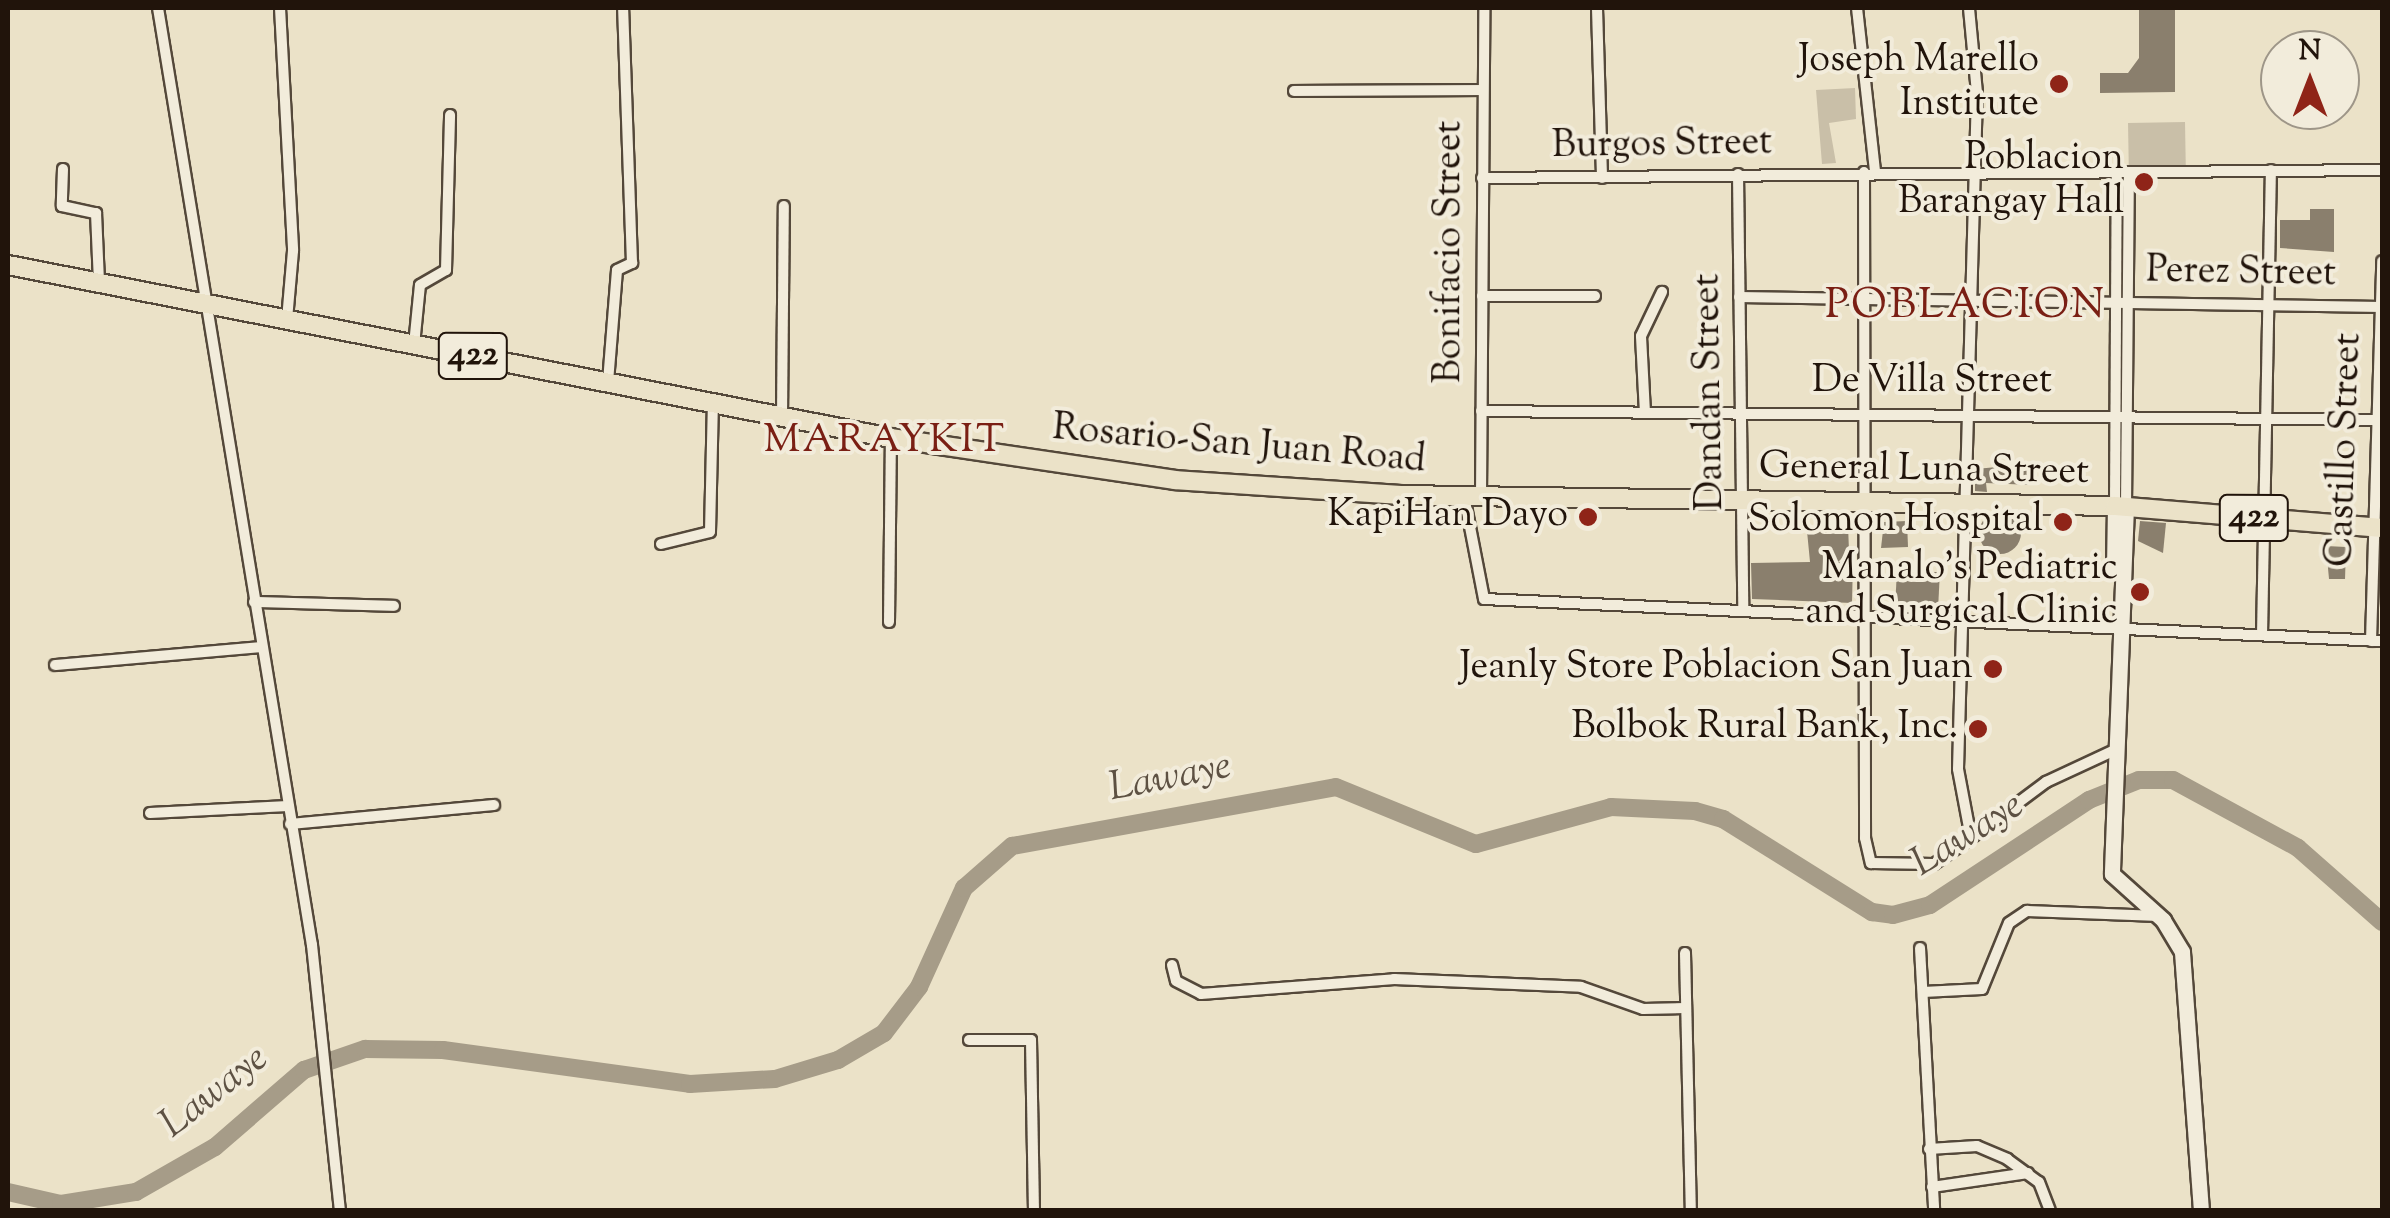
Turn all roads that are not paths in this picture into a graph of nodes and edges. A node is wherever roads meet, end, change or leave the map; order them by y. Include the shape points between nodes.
1 (158, 8) edge
2 (280, 8) edge
3 (624, 8) edge
4 (1484, 8) edge
5 (1597, 8) edge
6 (1857, 8) edge
7 (1969, 8) edge
8 (1481, 90) junction
9 (1294, 91) dead end
10 (450, 115) dead end
11 (64, 169) dead end
12 (2271, 170) junction
13 (2382, 170) edge
14 (1870, 172) junction
15 (1976, 172) junction
16 (2123, 172) junction
17 (1738, 174) junction
18 (1482, 178) junction
19 (1602, 178) junction
20 (784, 206) dead end
21 (2382, 260) edge
22 (8, 265) edge
23 (99, 281) junction
24 (1662, 292) dead end
25 (1482, 296) junction
26 (1595, 296) dead end
27 (1739, 297) junction
28 (1864, 300) junction
29 (1973, 301) junction
30 (206, 302) junction
31 (2122, 302) junction
32 (2270, 304) junction
33 (2382, 307) edge
34 (286, 320) junction
35 (414, 345) junction
36 (608, 382) junction
37 (713, 403) junction
38 (1481, 411) junction
39 (1865, 411) junction
40 (1645, 412) junction
41 (1970, 412) junction
42 (1740, 414) junction
43 (2122, 414) junction
44 (782, 417) junction
45 (2267, 417) junction
46 (2380, 420) edge
47 (891, 438) junction
48 (1473, 496) junction
49 (1742, 501) junction
50 (1864, 502) junction
51 (1968, 504) junction
52 (2120, 506) junction
53 (2264, 518) junction
54 (2379, 528) edge
55 (661, 544) dead end
56 (254, 602) junction
57 (394, 606) dead end
58 (1742, 608) junction
59 (1866, 614) junction
60 (1964, 619) junction
61 (889, 622) dead end
62 (2118, 627) junction
63 (2262, 635) junction
64 (2376, 641) edge
65 (262, 647) junction
66 (55, 665) dead end
67 (2117, 752) junction
68 (494, 805) dead end
69 (288, 806) junction
70 (150, 812) dead end
71 (290, 824) junction
72 (1970, 842) junction
73 (2159, 916) junction
74 (1920, 948) dead end
75 (1686, 953) dead end
76 (1172, 965) dead end
77 (1923, 992) junction
78 (1685, 1008) junction
79 (969, 1040) dead end
80 (1929, 1149) junction
81 (2028, 1173) junction
82 (1932, 1187) junction
83 (1034, 1207) edge
84 (340, 1210) edge
85 (1023, 1210) edge
86 (1690, 1210) edge
87 (1934, 1210) edge
88 (2050, 1210) edge
89 (2201, 1210) edge

1 - 30 street
2 - 34 street via 293,251
3 - 36 street via 632,263 616,270
4 - 8 street, Bonifacio Street
5 - 19 street
6 - 14 street
7 - 15 street
8 - 9 street
8 - 18 street, Bonifacio Street
10 - 35 street via 446,270 420,285
11 - 23 street via 62,206 96,213
12 - 13 street, Burgos Street
12 - 16 street, Burgos Street
12 - 32 street
14 - 15 street, Burgos Street
14 - 17 street, Burgos Street
14 - 28 street
15 - 16 street, Burgos Street
15 - 29 street
16 - 31 street
17 - 19 street, Burgos Street
17 - 27 street, Dandan Street
18 - 19 street, Burgos Street
18 - 25 street, Bonifacio Street
20 - 44 street
21 - 33 street, Castillo Street
22 - 23 main road, Rosario-San Juan Road / 422
23 - 30 main road, Rosario-San Juan Road / 422
24 - 40 street via 1641,336
25 - 26 street
25 - 38 street, Bonifacio Street
27 - 28 street, Perez Street
27 - 42 street, Dandan Street
28 - 29 street, Perez Street
28 - 39 street
29 - 31 street, Perez Street
29 - 41 street
30 - 34 main road, Rosario-San Juan Road / 422
30 - 56 street
31 - 32 street, Perez Street
31 - 43 street
32 - 33 street, Perez Street
32 - 45 street
33 - 46 street, Castillo Street
34 - 35 main road, Rosario-San Juan Road / 422
35 - 36 main road, Rosario-San Juan Road / 422
36 - 37 main road, Rosario-San Juan Road / 422
37 - 44 main road, Rosario-San Juan Road / 422
37 - 55 street via 710,532
38 - 40 street, De Villa Street
38 - 48 street, Bonifacio Street
39 - 41 street, De Villa Street
39 - 42 street, De Villa Street
39 - 50 street
40 - 42 street, De Villa Street
41 - 43 street, De Villa Street
41 - 51 street
42 - 49 street, Dandan Street
43 - 45 street, De Villa Street
43 - 52 street
44 - 47 main road, Rosario-San Juan Road / 422
45 - 46 street, De Villa Street
45 - 53 street
46 - 54 street, Castillo Street
47 - 48 main road, Rosario-San Juan Road / 422 via 1175,480
47 - 61 street
48 - 49 main road, General Luna Street / 422
48 - 58 street, Bonifacio Street via 1484,599
49 - 50 main road, General Luna Street / 422
49 - 58 street, Dandan Street
50 - 51 main road, General Luna Street / 422
50 - 59 street
51 - 52 main road, General Luna Street / 422
51 - 60 street
52 - 53 main road, General Luna Street / 422
52 - 62 street
53 - 54 main road, General Luna Street / 422
53 - 63 street
54 - 64 street, Castillo Street
56 - 57 street
56 - 65 street
58 - 59 street
59 - 60 street
59 - 72 street via 1871,863 1934,864
60 - 62 street
60 - 72 street via 1958,768
62 - 63 street
62 - 67 street
63 - 64 street
65 - 66 street
65 - 69 street
67 - 72 street via 2046,782
67 - 73 street via 2115,879
68 - 71 street
69 - 70 street
69 - 71 street
71 - 84 street via 312,945 315,1026
73 - 77 street via 2027,911 2009,923 1982,990
73 - 89 street via 2182,952
74 - 77 street
75 - 78 street
76 - 78 street via 1176,981 1201,994 1394,979 1474,989 1582,987 1643,1009
77 - 80 street
78 - 86 street
79 - 83 street via 1031,1040
80 - 81 street via 1976,1146
80 - 82 street
81 - 82 street
81 - 88 street
82 - 87 street
83 - 85 street

